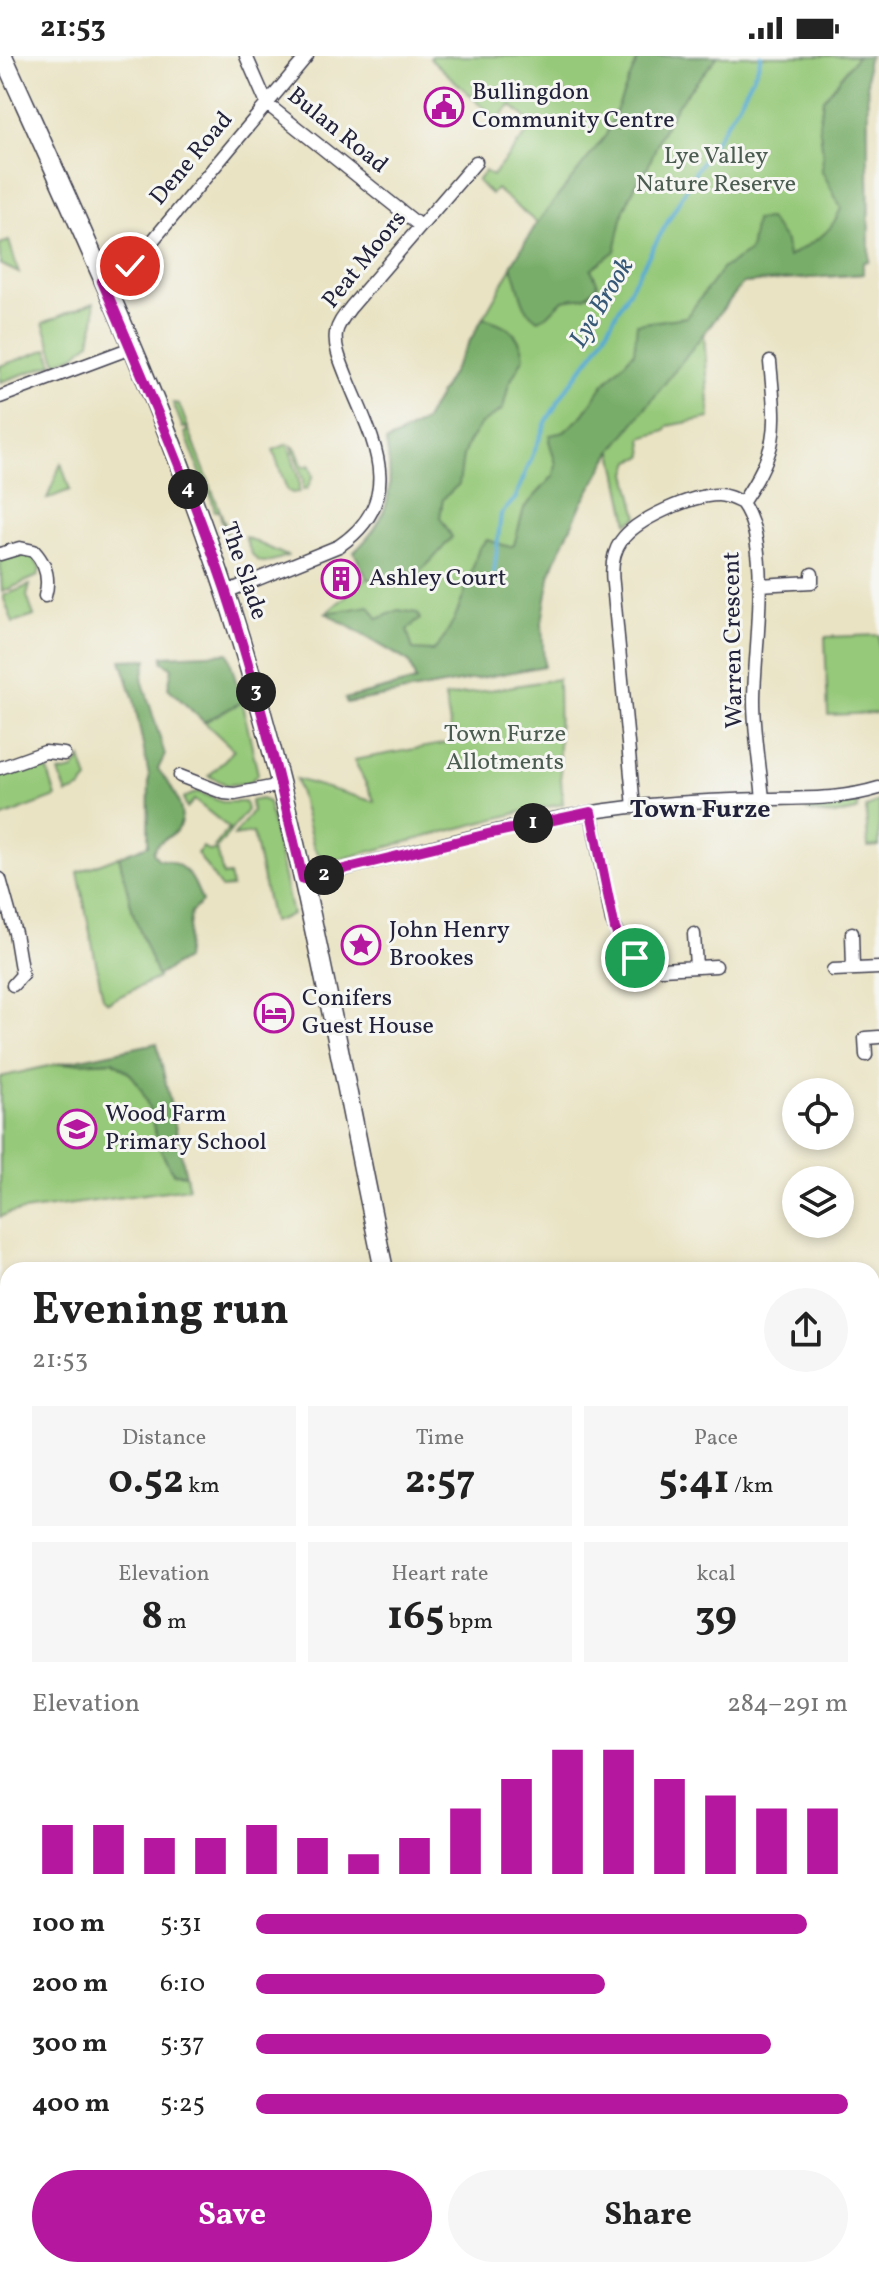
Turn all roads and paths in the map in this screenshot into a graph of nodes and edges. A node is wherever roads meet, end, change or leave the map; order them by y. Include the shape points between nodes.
1 (3, 56) edge
2 (246, 56) edge
3 (307, 56) edge
4 (267, 104) junction
5 (476, 162) dead end
6 (420, 226) junction
7 (102, 281) junction
8 (131, 348) junction
9 (770, 362) dead end
10 (0, 397) edge
11 (742, 503) junction
12 (0, 554) edge
13 (812, 574) dead end
14 (759, 585) junction
15 (226, 592) junction
16 (45, 596) dead end
17 (64, 754) dead end
18 (0, 768) edge
19 (180, 776) dead end
20 (281, 785) junction
21 (879, 788) edge
22 (763, 799) junction
23 (634, 807) junction
24 (591, 812) junction
25 (0, 879) edge
26 (303, 879) junction
27 (852, 933) dead end
28 (694, 934) dead end
29 (716, 966) dead end
30 (696, 967) junction
31 (879, 968) edge
32 (853, 969) junction
33 (833, 970) dead end
34 (13, 985) dead end
35 (879, 1037) edge
36 (866, 1055) dead end
37 (382, 1262) edge

1 - 7 main road, The Slade
2 - 4 street, Bulan Road
3 - 4 street, Dene Road
4 - 6 street, Bulan Road
4 - 7 street, Dene Road via 139,257
5 - 6 street, Peat Moors
6 - 15 street, Peat Moors via 351,307 336,333 340,358 380,466 379,490 369,516 339,546
7 - 8 main road, The Slade
8 - 10 street
8 - 15 main road, The Slade
9 - 11 street via 772,446 765,468
11 - 14 street, Warren Crescent via 754,534
11 - 23 street via 719,495 679,506 640,523 617,548 612,573
12 - 16 street via 20,548 34,551 46,572
13 - 14 street via 812,582
14 - 22 street, Warren Crescent via 754,700
15 - 20 main road, The Slade
17 - 18 street via 45,752
19 - 20 street via 224,793
20 - 26 main road, The Slade
21 - 22 street via 840,798
22 - 23 street
23 - 24 street
24 - 26 street
24 - 30 street via 612,921 623,946 655,967
25 - 34 street via 22,975
26 - 37 main road, The Slade
27 - 32 street
28 - 30 street
29 - 30 street
31 - 32 street
32 - 33 street
35 - 36 street via 865,1038

